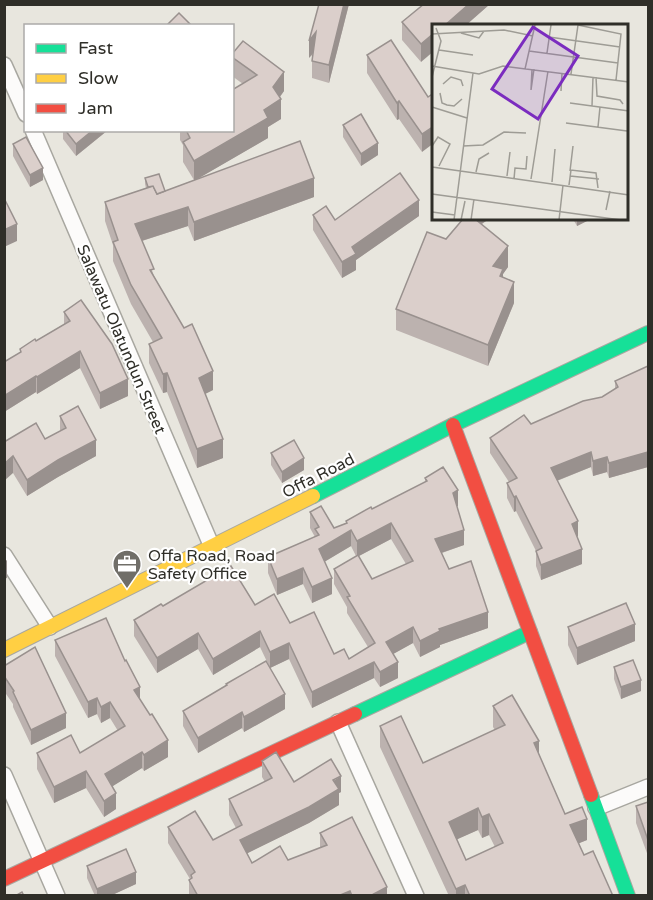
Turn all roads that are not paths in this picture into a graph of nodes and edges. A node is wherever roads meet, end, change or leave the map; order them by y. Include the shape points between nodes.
1 (4, 65) edge
2 (24, 110) edge
3 (34, 132) edge
4 (648, 333) edge
5 (453, 425) junction
6 (212, 547) junction
7 (4, 555) edge
8 (50, 627) junction
9 (530, 632) junction
10 (4, 650) edge
11 (338, 722) junction
12 (4, 775) edge
13 (648, 787) edge
14 (596, 807) junction
15 (42, 862) junction
16 (4, 879) edge
17 (57, 896) edge
18 (416, 896) edge
19 (628, 896) edge

1 - 2 street
3 - 6 street, Salawatu Olatundun Street
4 - 5 street, Offa Road
5 - 6 street, Offa Road
5 - 9 street
6 - 8 street, Offa Road
7 - 8 street
8 - 10 street, Offa Road
9 - 11 street
9 - 14 street
11 - 15 street
11 - 18 street
12 - 15 street
13 - 14 street
14 - 19 street
15 - 16 street
15 - 17 street

